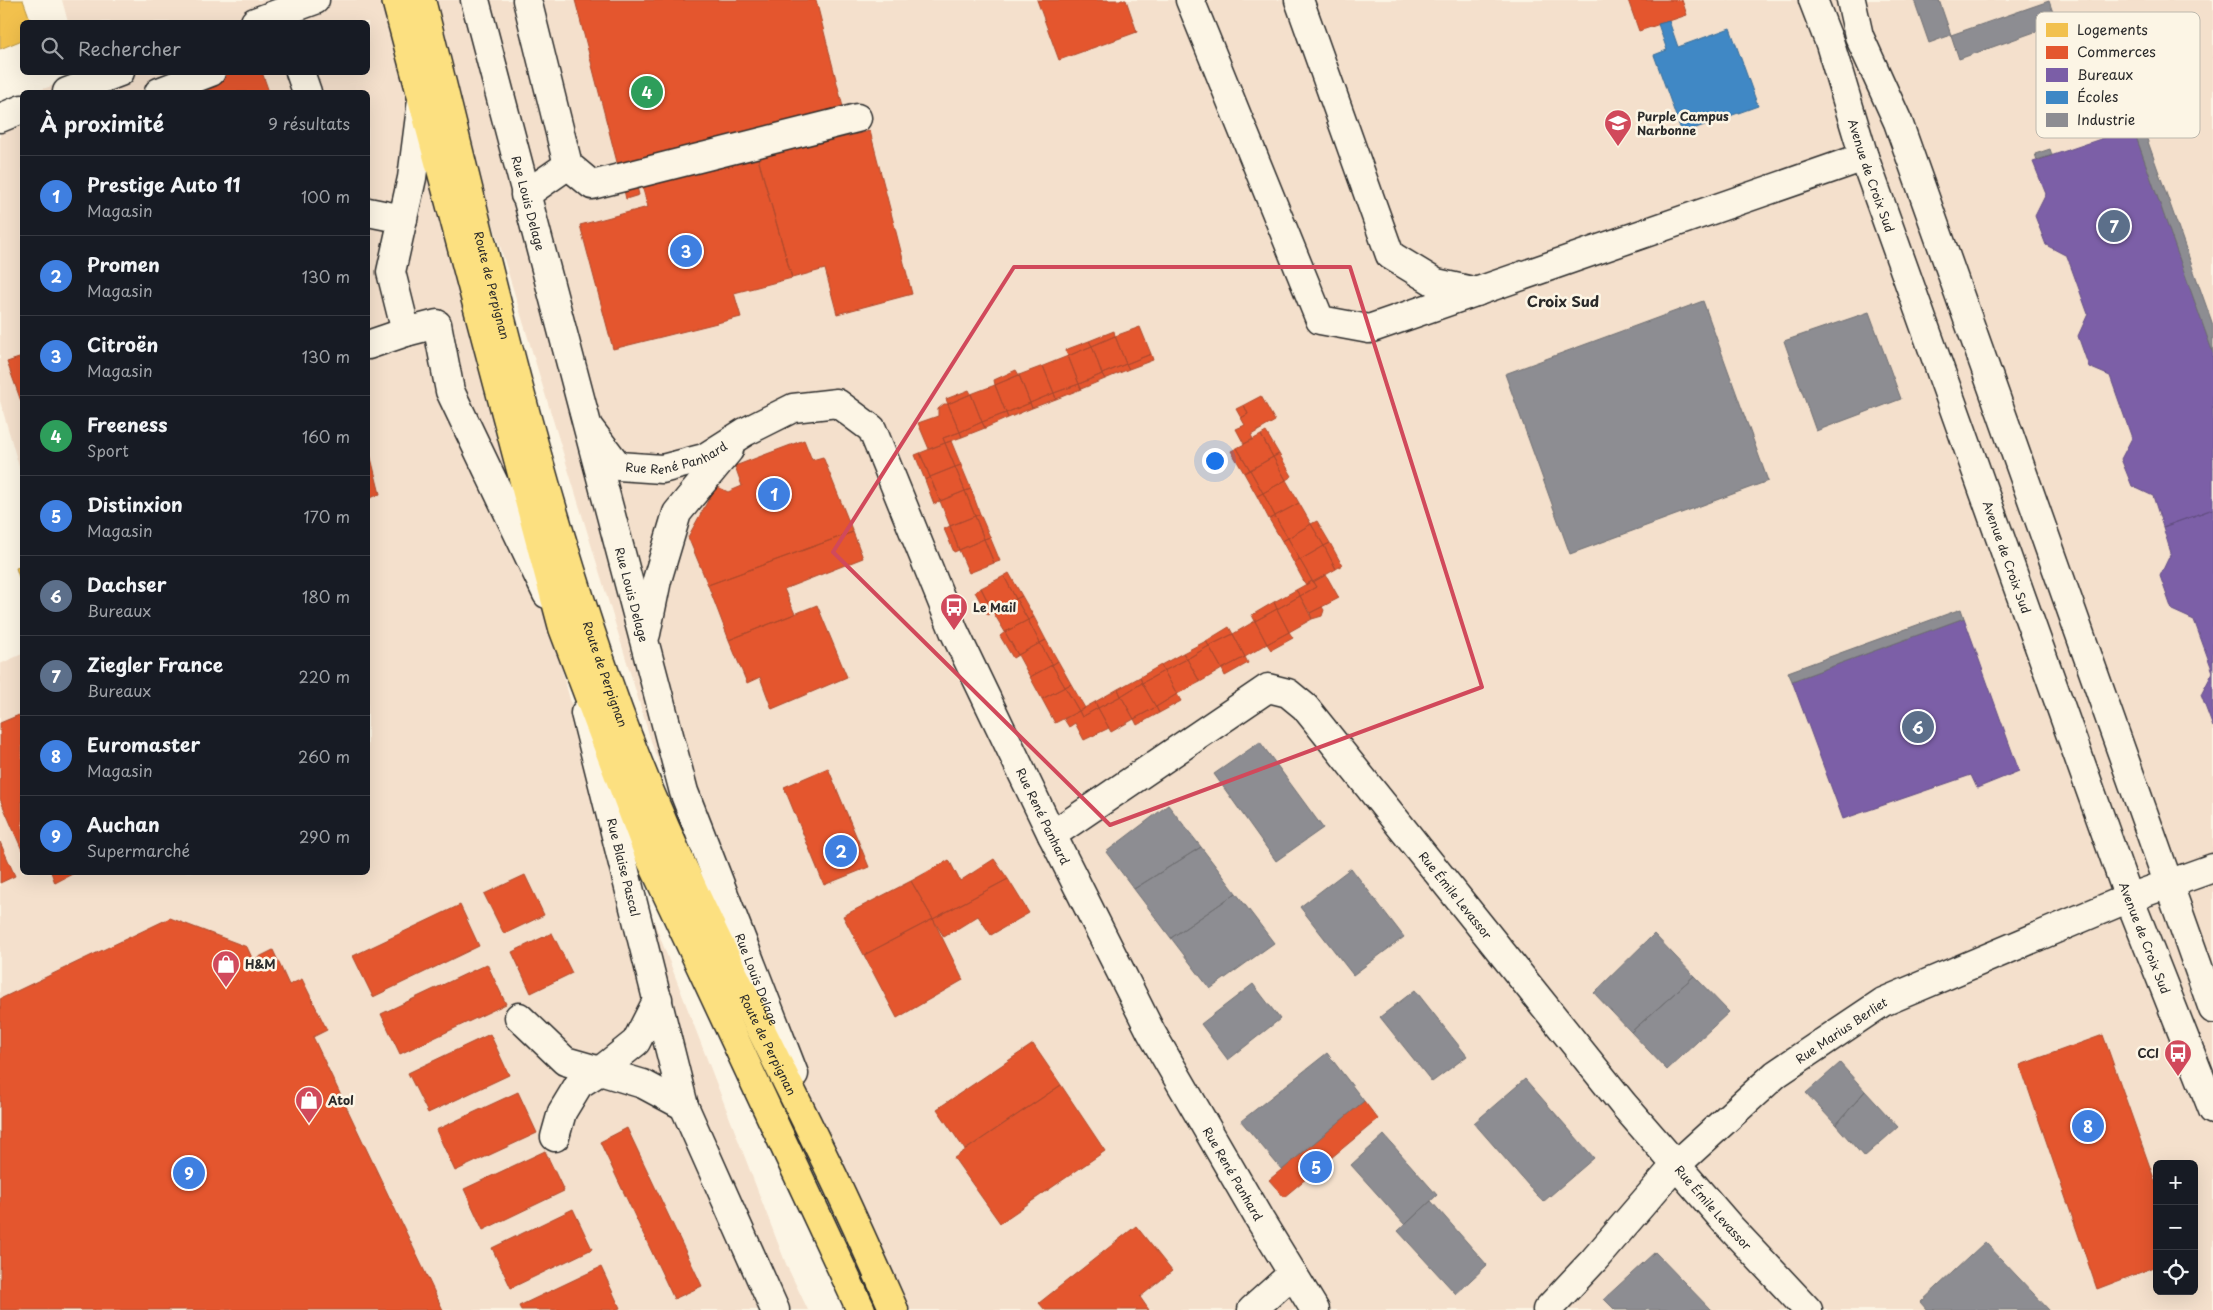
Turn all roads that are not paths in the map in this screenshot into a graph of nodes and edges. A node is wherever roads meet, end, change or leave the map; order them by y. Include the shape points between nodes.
1 (315, 0) edge
2 (396, 0) edge
3 (421, 0) edge
4 (475, 0) edge
5 (527, 0) edge
6 (1190, 0) edge
7 (1299, 0) edge
8 (1813, 0) edge
9 (1851, 0) edge
10 (282, 18) edge
11 (268, 20) edge
12 (112, 75) edge
13 (202, 75) edge
14 (301, 75) edge
15 (72, 90) edge
16 (164, 90) edge
17 (306, 90) edge
18 (422, 100) junction
19 (20, 111) edge
20 (0, 118) edge
21 (857, 118) dead end
22 (1864, 157) junction
23 (568, 165) junction
24 (525, 195) junction
25 (370, 212) edge
26 (403, 219) junction
27 (1477, 292) junction
28 (406, 332) junction
29 (370, 344) edge
30 (589, 428) junction
31 (745, 432) junction
32 (563, 628) junction
33 (645, 642) junction
34 (1052, 835) junction
35 (2213, 868) edge
36 (2167, 883) junction
37 (2129, 898) junction
38 (658, 999) junction
39 (2213, 1009) edge
40 (519, 1017) dead end
41 (600, 1071) junction
42 (684, 1106) junction
43 (2213, 1110) edge
44 (555, 1137) dead end
45 (1675, 1166) junction
46 (832, 1176) junction
47 (1292, 1274) junction
48 (775, 1310) edge
49 (862, 1310) edge
50 (894, 1310) edge
51 (1252, 1310) edge
52 (1315, 1310) edge
53 (1547, 1310) edge
54 (1808, 1310) edge

1 - 10 street
2 - 18 main road, Route de Perpignan
3 - 46 main road, Route de Perpignan via 539,462 579,599 628,738 690,887
4 - 24 street, Rue Louis Delage
5 - 23 street
6 - 27 street via 1320,320 1369,329
7 - 27 street via 1390,255 1436,282
8 - 22 street, Avenue de Croix Sud via 1830,44
9 - 36 street via 1859,36 1898,122
10 - 11 street
12 - 15 street
13 - 16 street
14 - 17 street
18 - 26 street
18 - 32 main road, Route de Perpignan
19 - 20 street
21 - 23 street via 592,185
22 - 27 street
22 - 37 street, Avenue de Croix Sud
23 - 24 street
24 - 30 street, Rue Louis Delage
25 - 26 street
26 - 28 street via 391,272
28 - 29 street
28 - 32 street, Rue Blaise Pascal via 437,324 450,392
30 - 31 street, Rue René Panhard via 618,466 662,469 704,458
30 - 33 street, Rue Louis Delage
31 - 33 street, Rue René Panhard via 677,513 657,580
31 - 34 street, Rue René Panhard via 793,408 837,403 872,429 954,631
32 - 38 street, Rue Blaise Pascal
32 - 49 main road, Route de Perpignan via 651,860
33 - 46 street, Rue Louis Delage via 684,792 744,940
34 - 45 street, Rue Émile Levassor via 1268,688 1288,693 1305,707
34 - 47 street, Rue René Panhard via 1151,1032
35 - 36 street, Rue Marius Berliet
36 - 37 street, Rue Marius Berliet
36 - 39 street
37 - 43 street, Avenue de Croix Sud
37 - 45 street, Rue Marius Berliet via 1883,1002 1776,1074
38 - 41 street via 636,1042
38 - 42 street, Rue Blaise Pascal
40 - 41 street via 565,1061
41 - 42 street via 643,1084
41 - 44 street via 579,1084 562,1112
42 - 48 street, Rue Blaise Pascal
45 - 53 street, Rue Marius Berliet
45 - 54 street, Rue Émile Levassor
46 - 50 main road, Route de Perpignan
47 - 51 street
47 - 52 street, Rue René Panhard

